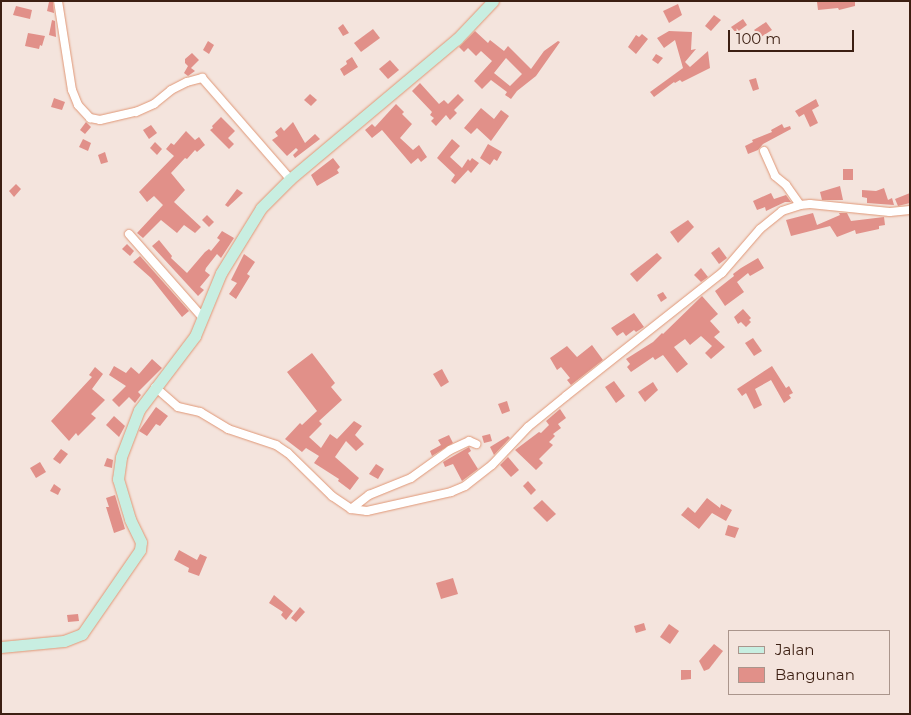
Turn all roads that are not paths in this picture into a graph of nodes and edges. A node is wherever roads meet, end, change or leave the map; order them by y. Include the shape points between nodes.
1 (58, 1) edge
2 (493, 1) edge
3 (764, 152) dead end
4 (290, 178) junction
5 (800, 205) junction
6 (910, 210) edge
7 (128, 234) dead end
8 (203, 318) junction
9 (155, 387) junction
10 (476, 444) dead end
11 (352, 509) junction
12 (1, 647) edge

1 - 4 street via 72,90 78,105 90,118 100,120 136,112 179,86 202,78
2 - 4 street via 457,40
3 - 5 street via 775,176
4 - 8 street via 247,229 221,273
5 - 6 street via 890,212
5 - 11 street via 782,211 768,222 722,273 528,427 498,461 465,486 367,510
7 - 8 street
8 - 9 street via 195,336
9 - 11 street via 178,407 200,412 228,428 276,445 332,496
9 - 12 street via 135,417 118,471 130,519 141,542 140,550 82,634 64,641
10 - 11 street via 469,441 450,450 411,478 369,495

